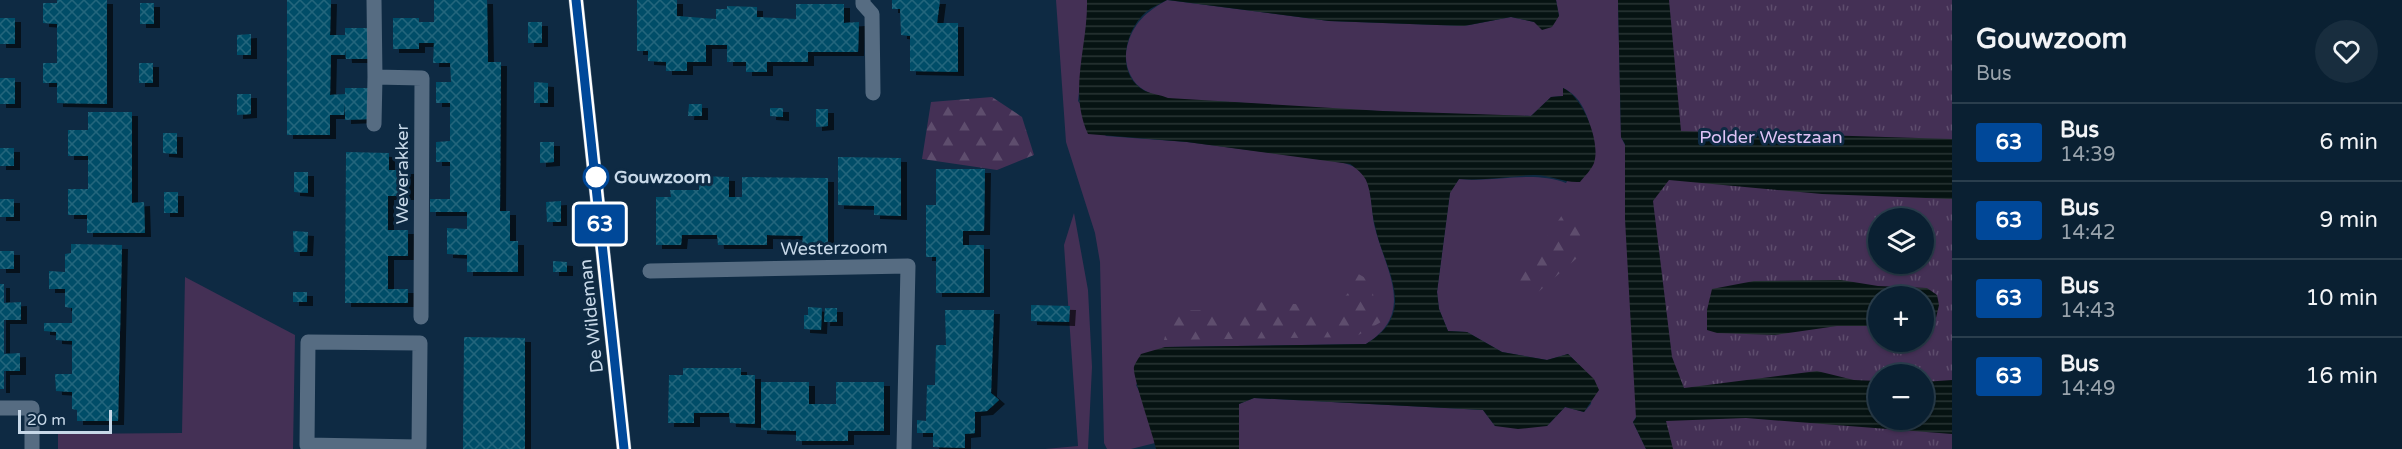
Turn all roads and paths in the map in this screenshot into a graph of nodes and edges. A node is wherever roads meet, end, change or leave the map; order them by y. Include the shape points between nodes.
1 (374, 0) edge
2 (576, 0) edge
3 (863, 0) edge
4 (375, 78) junction
5 (873, 93) dead end
6 (374, 124) dead end
7 (650, 271) dead end
8 (421, 318) dead end
9 (0, 408) edge
10 (307, 447) edge
11 (378, 448) edge
12 (32, 449) edge
13 (624, 449) edge
14 (904, 449) edge

1 - 4 street, Weverakker
2 - 13 street, De Wildeman
3 - 5 street via 872,14
4 - 6 street, Weverakker
4 - 8 street, Weverakker via 422,78
7 - 14 street, Westerzoom via 908,266
9 - 12 street via 33,408
10 - 11 street
10 - 11 street via 308,342 420,343 419,447

